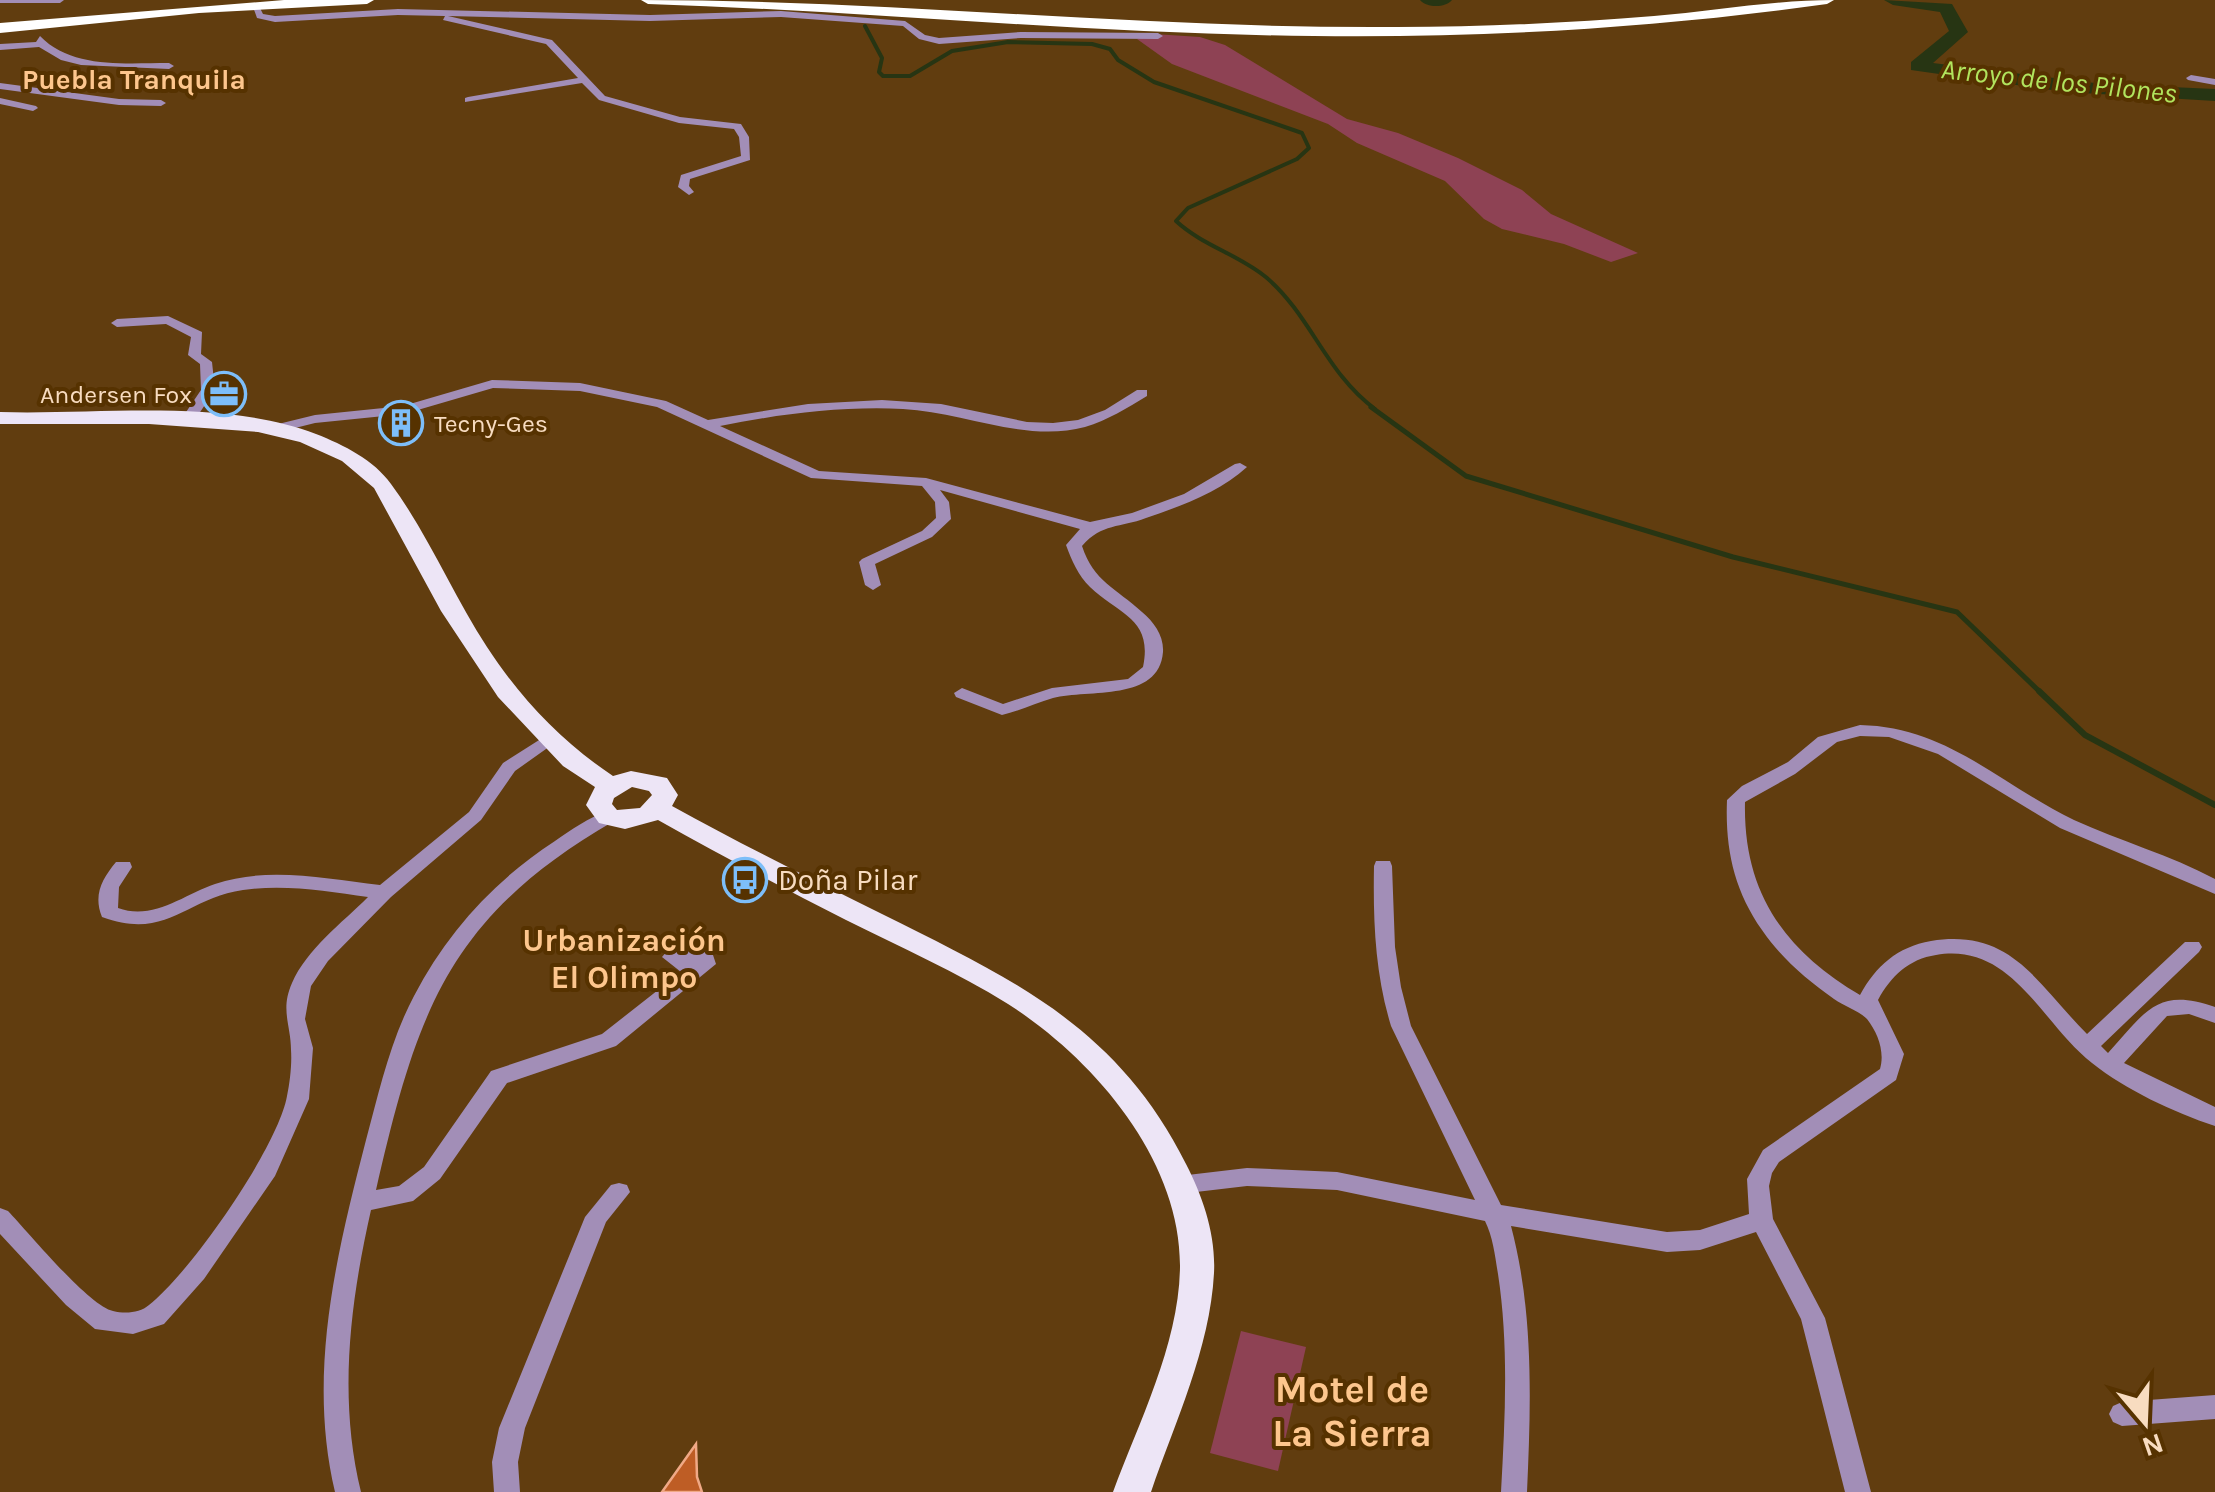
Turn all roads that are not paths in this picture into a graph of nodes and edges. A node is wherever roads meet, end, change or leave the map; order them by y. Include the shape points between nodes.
1 (0, 0) edge
2 (60, 0) edge
3 (201, 0) edge
4 (367, 0) edge
5 (648, 0) edge
6 (824, 0) edge
7 (1748, 0) edge
8 (1827, 0) edge
9 (255, 6) dead end
10 (424, 12) junction
11 (0, 19) edge
12 (0, 30) edge
13 (1158, 36) dead end
14 (40, 41) junction
15 (0, 47) edge
16 (169, 66) dead end
17 (2190, 78) dead end
18 (582, 80) junction
19 (2215, 82) edge
20 (0, 86) edge
21 (468, 100) dead end
22 (0, 101) edge
23 (161, 103) dead end
24 (33, 108) dead end
25 (689, 192) dead end
26 (117, 323) dead end
27 (1142, 393) dead end
28 (0, 418) edge
29 (188, 421) junction
30 (709, 424) junction
31 (275, 428) junction
32 (1240, 468) dead end
33 (926, 482) junction
34 (1090, 528) junction
35 (873, 586) dead end
36 (962, 693) dead end
37 (546, 740) junction
38 (611, 786) junction
39 (658, 809) junction
40 (608, 817) junction
41 (1382, 866) dead end
42 (123, 867) dead end
43 (2215, 887) edge
44 (384, 892) junction
45 (2192, 947) dead end
46 (696, 972) dead end
47 (1872, 1012) junction
48 (2215, 1015) edge
49 (2086, 1047) junction
50 (2110, 1065) junction
51 (2215, 1117) edge
52 (1179, 1185) junction
53 (618, 1192) dead end
54 (362, 1202) junction
55 (1492, 1212) junction
56 (0, 1218) edge
57 (1762, 1220) junction
58 (2215, 1407) edge
59 (2122, 1414) dead end
60 (348, 1492) edge
61 (508, 1492) edge
62 (1132, 1492) edge
63 (1514, 1492) edge
64 (1858, 1492) edge

1 - 2 street
3 - 11 highway
4 - 12 highway
5 - 8 highway via 1297,30 1570,24
6 - 7 highway via 1296,22 1578,15
9 - 10 street via 260,16 275,19
10 - 13 street via 815,16 905,24 939,41
10 - 18 street via 549,42
11 - 14 street
14 - 15 street
14 - 16 street via 54,55 100,64
17 - 19 street
18 - 21 street
18 - 25 street via 602,98 741,130 746,158 685,177
20 - 23 street
22 - 24 street
26 - 29 street via 168,320 198,335 194,355 206,362 208,390
27 - 30 street via 1111,414 1061,429 914,405 767,413
28 - 29 main road
29 - 31 main road
30 - 31 street via 636,397 510,383 404,410
30 - 33 street via 816,476
31 - 37 main road via 335,446 370,470 503,688
32 - 34 street via 1174,504
33 - 34 street
33 - 35 street via 942,502 944,519 866,562
34 - 36 street via 1074,544 1076,554 1097,588 1147,623 1150,669 1134,683 1052,693 1002,710
37 - 38 main road
37 - 44 street via 510,767 474,816
38 - 39 main road via 650,780 664,796
38 - 40 main road via 599,806
39 - 40 main road via 628,820
39 - 52 main road via 1048,1017 1123,1091
40 - 54 street via 569,838 502,892 436,976 412,1022
41 - 55 street via 1391,996
42 - 44 street via 106,898 108,912 126,921 154,918 235,885 279,880
43 - 47 street via 2048,814 1934,745 1865,730 1828,738 1736,800 1740,863 1750,894 1782,944 1834,991
44 - 56 street via 301,985 295,1020 302,1048 298,1099 264,1176 196,1272 155,1316 104,1321
45 - 49 street
46 - 54 street via 609,1040 499,1077 432,1173 404,1194
47 - 49 street via 1872,991 1898,959 1937,946 1974,946 2017,969
47 - 57 street via 1890,1039 1895,1062 1888,1074 1758,1171 1754,1188
48 - 50 street via 2190,1006 2161,1009
49 - 50 street
50 - 51 street
52 - 55 street via 1247,1177 1337,1181
52 - 62 main road via 1196,1244 1196,1288
53 - 61 street via 597,1217 512,1428
54 - 60 street via 337,1347 337,1460
55 - 57 street via 1667,1242 1700,1240
55 - 63 street via 1507,1252 1519,1390
57 - 64 street via 1813,1318
58 - 59 street

